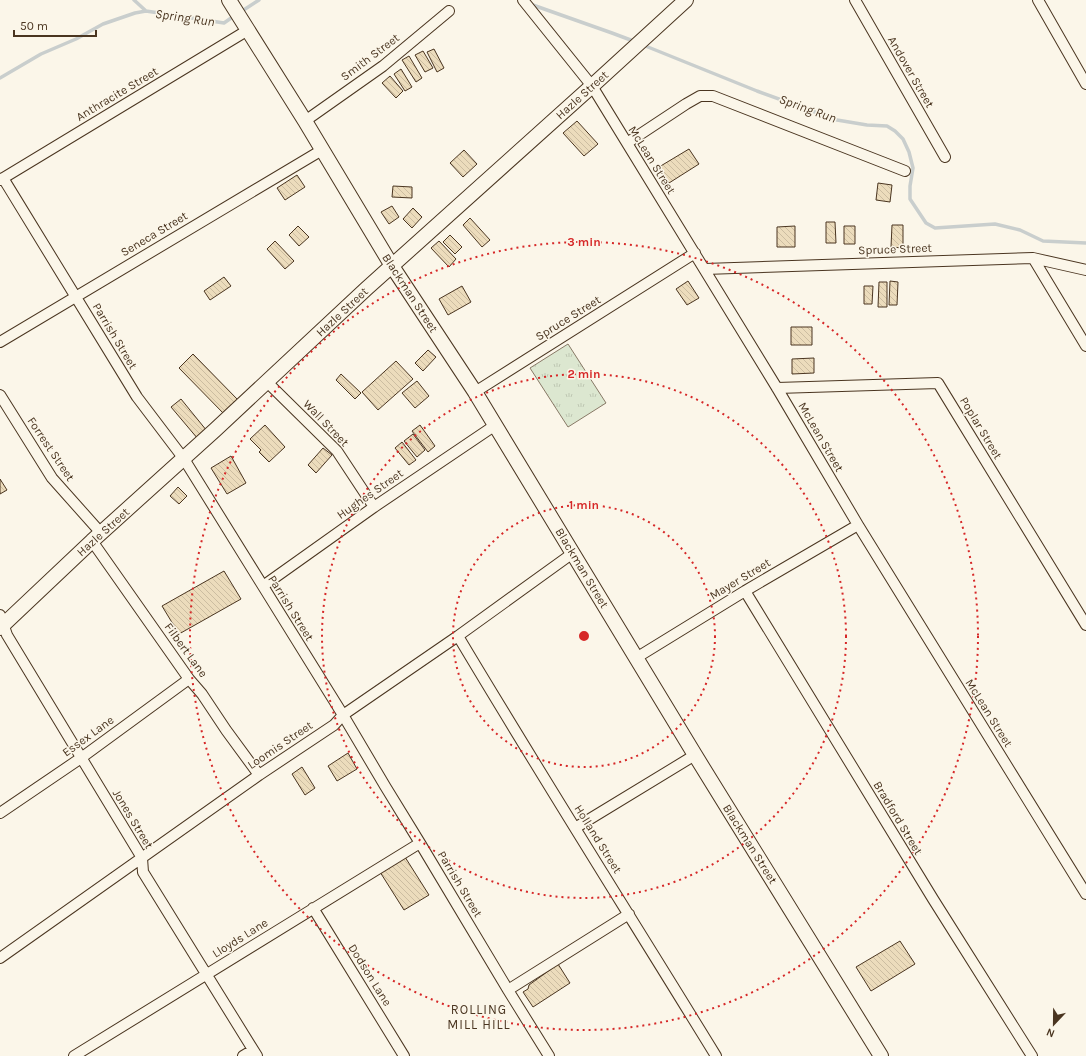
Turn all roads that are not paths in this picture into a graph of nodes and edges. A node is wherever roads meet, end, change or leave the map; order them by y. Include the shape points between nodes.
1 (686, 0) edge
2 (855, 0) edge
3 (1038, 0) edge
4 (525, 3) edge
5 (234, 9) edge
6 (449, 11) dead end
7 (248, 30) junction
8 (1086, 84) edge
9 (592, 86) junction
10 (305, 121) junction
11 (627, 142) junction
12 (322, 150) junction
13 (945, 157) dead end
14 (905, 171) dead end
15 (2, 179) edge
16 (695, 253) junction
17 (1033, 258) junction
18 (392, 266) junction
19 (704, 269) junction
20 (1086, 270) edge
21 (76, 296) junction
22 (0, 342) edge
23 (1086, 346) edge
24 (267, 382) junction
25 (777, 388) junction
26 (474, 392) junction
27 (0, 395) edge
28 (494, 426) junction
29 (184, 459) junction
30 (374, 507) junction
31 (858, 525) junction
32 (96, 537) junction
33 (573, 553) junction
34 (262, 586) junction
35 (745, 591) junction
36 (1, 622) edge
37 (1086, 625) edge
38 (458, 636) junction
39 (636, 658) junction
40 (189, 679) junction
41 (343, 715) junction
42 (695, 755) junction
43 (80, 758) junction
44 (259, 775) junction
45 (0, 813) edge
46 (576, 828) junction
47 (420, 843) junction
48 (142, 858) junction
49 (1082, 878) edge
50 (1086, 894) edge
51 (313, 908) junction
52 (629, 914) junction
53 (0, 958) edge
54 (207, 974) junction
55 (508, 990) junction
56 (255, 1053) edge
57 (74, 1056) edge
58 (243, 1056) edge
59 (404, 1056) edge
60 (549, 1056) edge
61 (716, 1056) edge
62 (881, 1056) edge
63 (1032, 1056) edge

1 - 9 main road, Hazle Street
2 - 13 street, Andover Street
3 - 8 street
4 - 9 street, McLean Street
5 - 7 main road, Blackman Street
6 - 10 street, Smith Street via 383,66
7 - 10 main road, Blackman Street
7 - 15 street, Anthracite Street
9 - 11 street, McLean Street
9 - 18 main road, Hazle Street
10 - 12 main road, Blackman Street
11 - 14 street via 696,98 713,96
11 - 16 street, McLean Street
12 - 18 main road, Blackman Street
12 - 21 street, Seneca Street
15 - 21 street, Parrish Street
16 - 19 street, McLean Street
16 - 26 street, Spruce Street
17 - 19 street, Spruce Street
17 - 20 street, Spruce Street
17 - 23 street
18 - 24 main road, Hazle Street
18 - 26 main road, Blackman Street
19 - 25 street, McLean Street
21 - 22 street, Seneca Street
21 - 29 street, Parrish Street via 137,397
24 - 29 main road, Hazle Street
24 - 30 street, Wall Street via 337,451
25 - 31 street, McLean Street
25 - 37 street, Poplar Street via 938,383
26 - 28 main road, Blackman Street
27 - 32 street, Forrest Street via 52,478
28 - 30 street, Hughes Street
28 - 33 main road, Blackman Street
29 - 32 main road, Hazle Street
29 - 34 street, Parrish Street
30 - 34 street, Hughes Street
31 - 35 street, Mayer Street
31 - 49 street, McLean Street
32 - 36 main road, Hazle Street
32 - 40 street, Filbert Lane
33 - 38 street, Loomis Street
33 - 39 main road, Blackman Street
34 - 41 street, Parrish Street
35 - 39 street, Mayer Street
35 - 63 street, Bradford Street
36 - 43 street, Jones Street
38 - 41 street, Loomis Street
38 - 46 street, Holland Street
39 - 42 main road, Blackman Street
40 - 43 street, Essex Lane
40 - 44 street, Filbert Lane
41 - 44 street, Loomis Street via 334,725
41 - 47 street, Parrish Street
42 - 46 street
42 - 62 main road, Blackman Street
43 - 45 street, Essex Lane
43 - 48 street, Jones Street
44 - 48 street, Loomis Street
46 - 52 street, Holland Street
47 - 51 street, Lloyds Lane
47 - 55 street, Parrish Street
48 - 53 street, Loomis Street
48 - 54 street, Jones Street via 143,872
49 - 50 street, McLean Street
51 - 54 street, Lloyds Lane
51 - 59 street, Dodson Lane
52 - 55 street
52 - 61 street, Holland Street
54 - 56 street, Jones Street
54 - 57 street, Lloyds Lane
55 - 60 street, Parrish Street
56 - 58 street

